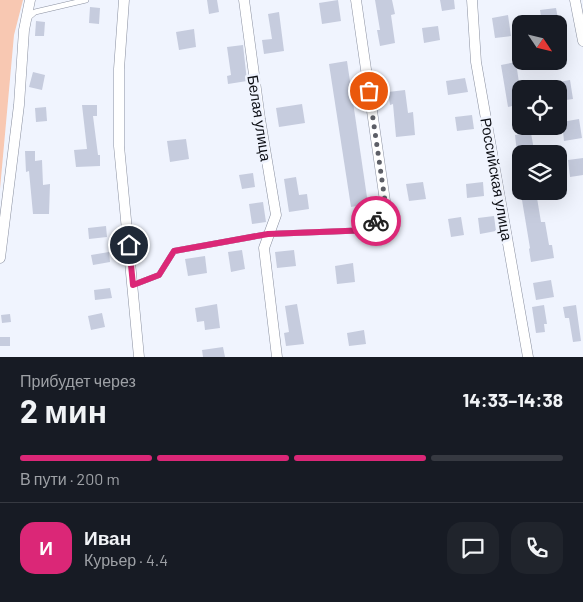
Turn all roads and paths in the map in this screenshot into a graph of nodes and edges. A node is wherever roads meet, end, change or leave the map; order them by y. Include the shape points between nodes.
1 (30, 0) edge
2 (86, 0) edge
3 (124, 0) edge
4 (244, 0) edge
5 (356, 0) edge
6 (472, 0) edge
7 (575, 0) edge
8 (27, 18) junction
9 (583, 41) edge
10 (385, 201) joint
11 (268, 234) junction
12 (0, 258) edge
13 (133, 285) junction
14 (139, 357) edge
15 (277, 357) edge
16 (528, 357) edge

1 - 8 street
2 - 8 lane via 35,12
3 - 13 street via 119,69 119,146
4 - 11 street, Белая улица via 276,214
5 - 10 street
6 - 16 street, Российская улица via 476,62
7 - 9 street
8 - 12 street
10 - 11 lane via 371,230
11 - 13 lane via 174,251 159,275
11 - 15 street, Белая улица via 264,248
13 - 14 street

